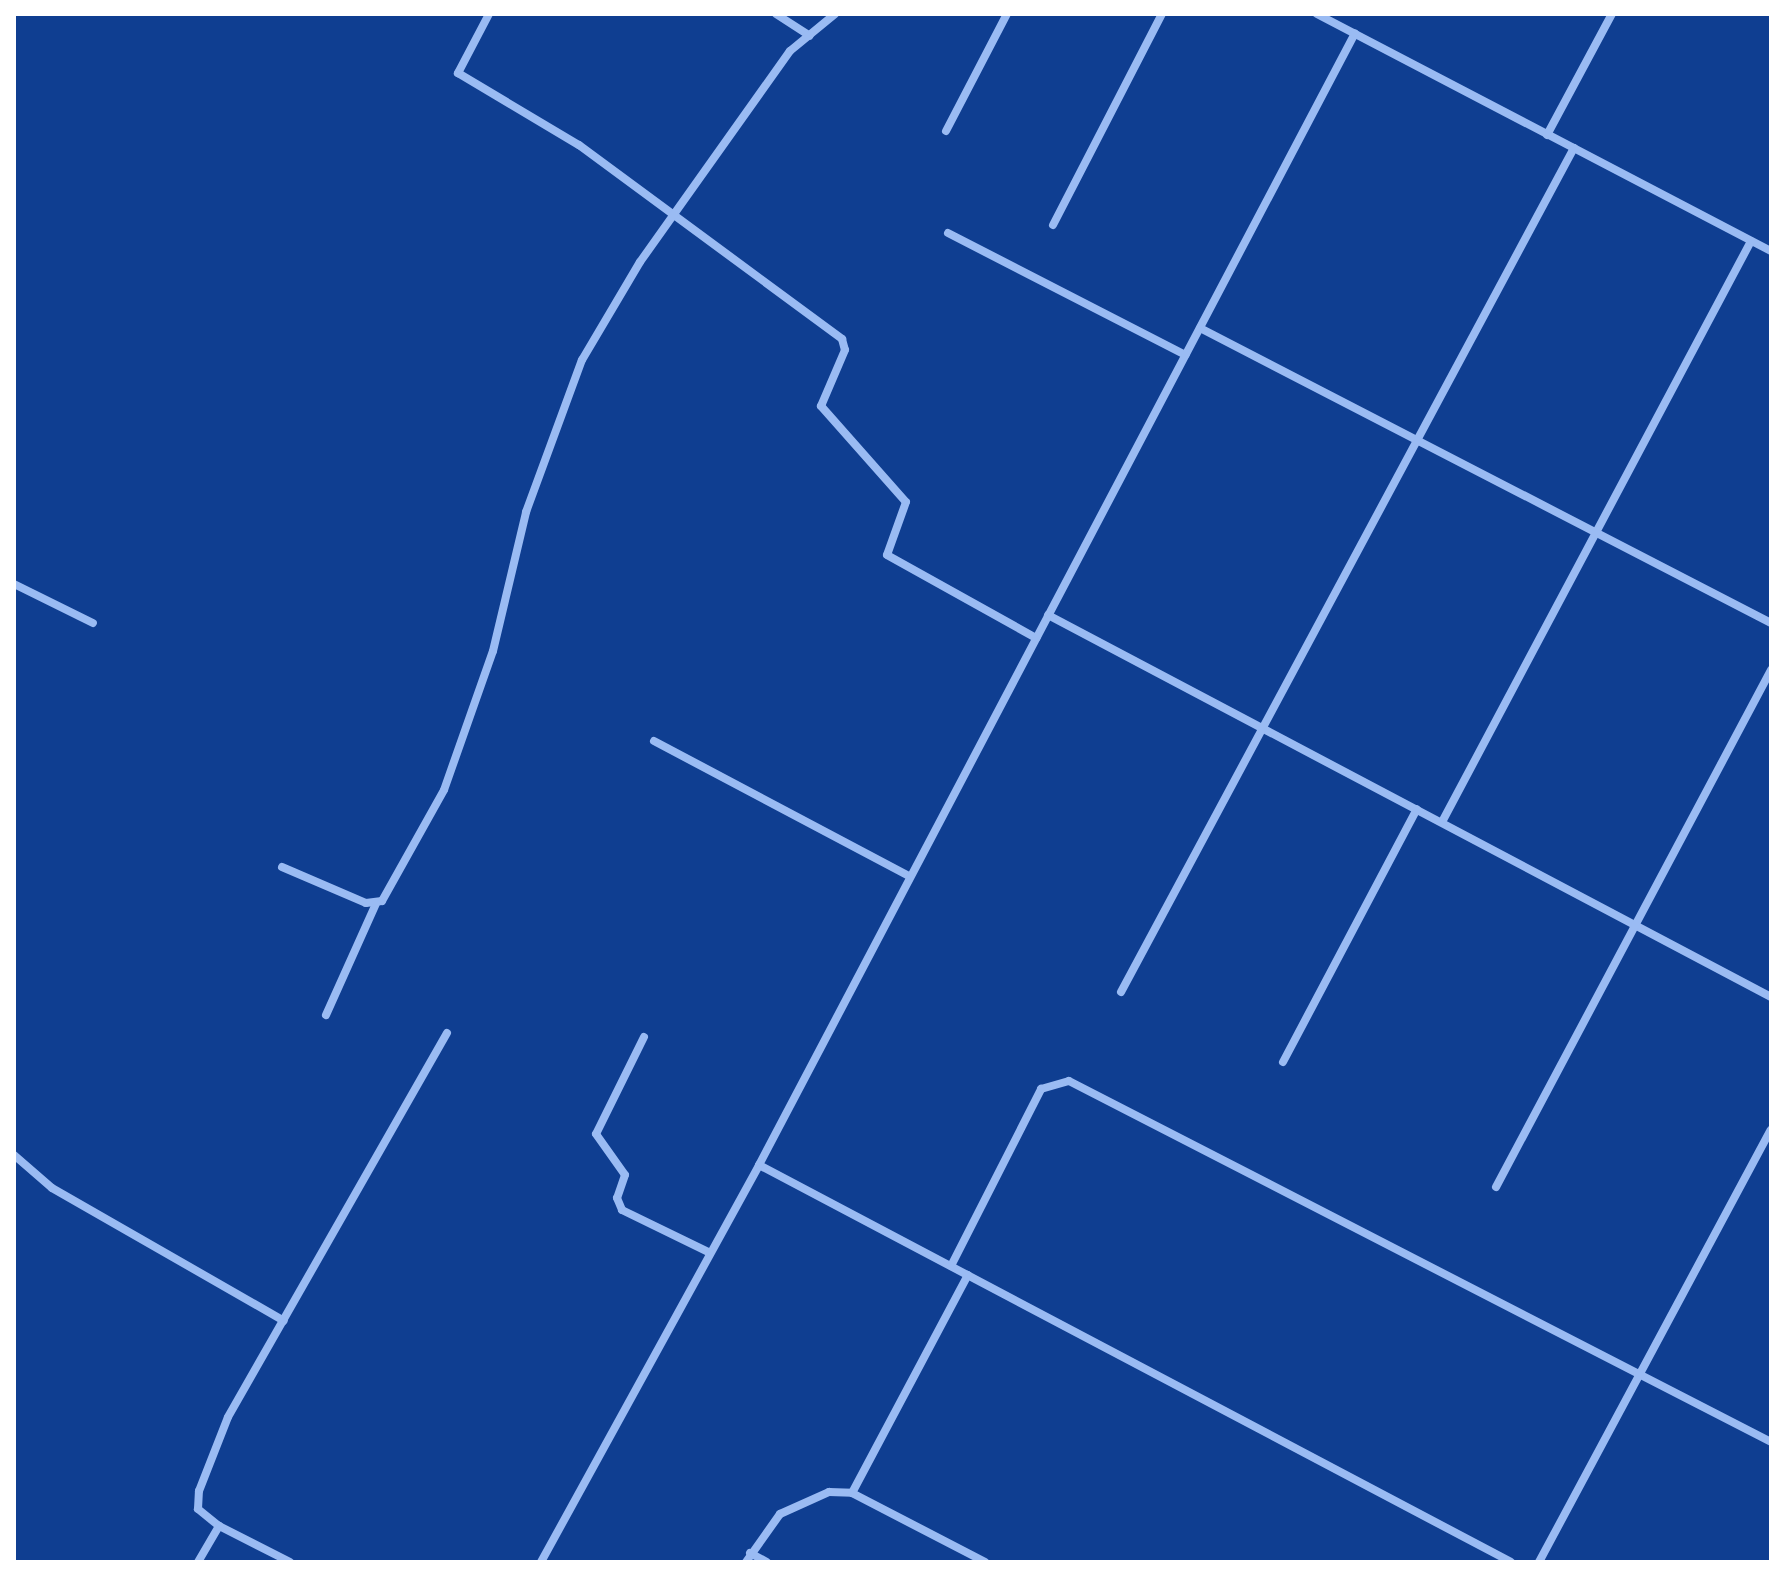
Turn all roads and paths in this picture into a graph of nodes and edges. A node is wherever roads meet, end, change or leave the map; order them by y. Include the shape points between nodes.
1 (489, 14) edge
2 (776, 14) edge
3 (835, 14) edge
4 (1007, 14) edge
5 (1162, 14) edge
6 (1317, 14) edge
7 (1612, 14) edge
8 (1355, 33) junction
9 (810, 36) junction
10 (946, 131) dead end
11 (1547, 135) junction
12 (1574, 148) junction
13 (677, 212) junction
14 (1053, 225) dead end
15 (948, 233) dead end
16 (1751, 241) junction
17 (1771, 251) edge
18 (1200, 328) junction
19 (1185, 355) junction
20 (1418, 441) junction
21 (1594, 533) junction
22 (14, 584) edge
23 (1048, 615) junction
24 (93, 623) dead end
25 (1771, 623) edge
26 (1036, 638) junction
27 (1771, 670) edge
28 (1265, 727) junction
29 (654, 741) dead end
30 (1417, 809) junction
31 (1442, 822) junction
32 (282, 867) dead end
33 (909, 876) junction
34 (376, 904) junction
35 (1636, 926) junction
36 (1121, 992) dead end
37 (1771, 997) edge
38 (326, 1015) dead end
39 (447, 1033) dead end
40 (644, 1037) dead end
41 (1283, 1062) dead end
42 (1771, 1130) edge
43 (14, 1155) edge
44 (759, 1165) junction
45 (1496, 1187) dead end
46 (710, 1253) junction
47 (951, 1266) junction
48 (968, 1275) junction
49 (284, 1321) junction
50 (1639, 1374) junction
51 (1771, 1442) edge
52 (852, 1493) junction
53 (219, 1526) junction
54 (748, 1558) edge
55 (198, 1562) edge
56 (290, 1562) edge
57 (541, 1562) edge
58 (767, 1562) edge
59 (985, 1562) edge
60 (1511, 1562) edge
61 (1539, 1562) edge

1 - 13 street via 459,66 463,79 579,145
2 - 9 street
3 - 9 street
4 - 10 street
5 - 14 street
6 - 8 street
7 - 11 street
8 - 11 street
8 - 18 street
9 - 13 street via 790,51
11 - 12 street
12 - 16 street
12 - 20 street
13 - 26 street via 842,339 845,350 821,406 906,502 887,555
13 - 34 street via 582,360 526,512 493,651 444,790
15 - 19 street
16 - 17 street
16 - 21 street
18 - 19 street
18 - 20 street
19 - 23 street
20 - 21 street
20 - 28 street
21 - 25 street
21 - 31 street
22 - 24 street
23 - 26 street
23 - 28 street
26 - 33 street
27 - 35 street
28 - 30 street
28 - 36 street
29 - 33 street
30 - 31 street
30 - 41 street
31 - 35 street
32 - 34 street
33 - 44 street
34 - 38 street
35 - 37 street
35 - 45 street
39 - 49 street
40 - 46 street via 596,1134 625,1175 617,1198 622,1210
42 - 50 street
43 - 49 street via 52,1188
44 - 46 street
44 - 47 street
46 - 57 street
47 - 48 street
47 - 50 street via 1041,1089 1069,1081
48 - 52 street
48 - 60 street
49 - 53 street via 228,1417 199,1491 198,1509
50 - 51 street
50 - 61 street
52 - 54 street via 802,1500 780,1514
52 - 59 street
53 - 55 street
53 - 56 street
54 - 58 street

